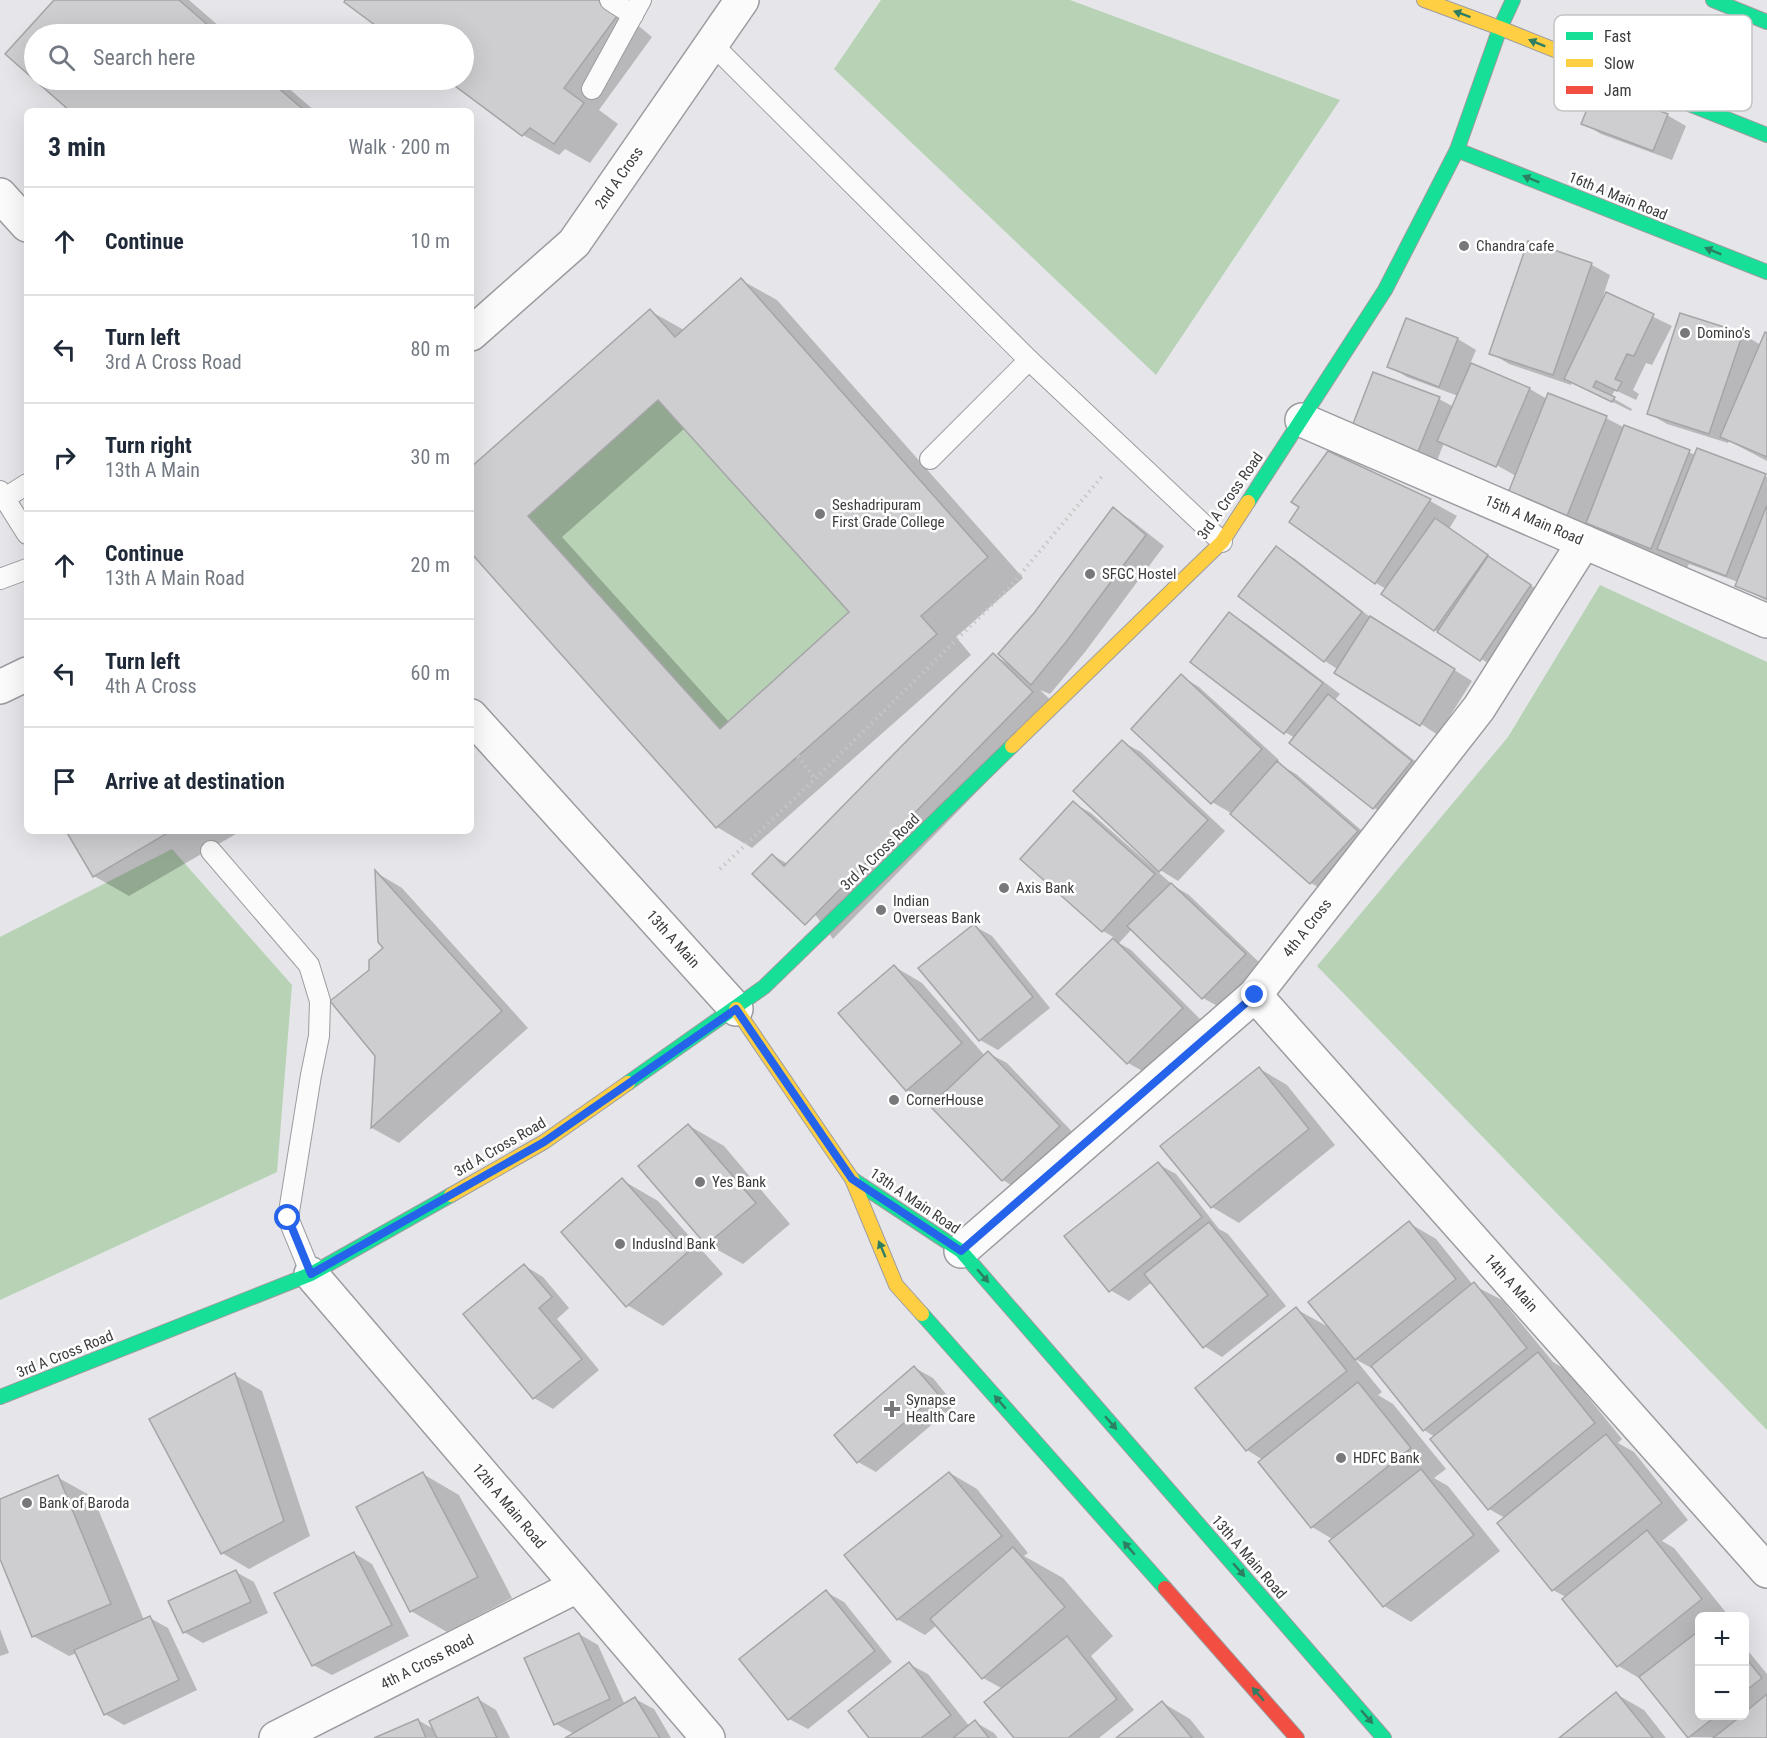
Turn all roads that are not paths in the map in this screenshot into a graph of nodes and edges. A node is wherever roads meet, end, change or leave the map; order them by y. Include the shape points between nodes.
1 (610, 0) edge
2 (742, 0) edge
3 (1424, 0) edge
4 (1513, 0) edge
5 (1713, 0) edge
6 (637, 7) edge
7 (1750, 15) edge
8 (1752, 16) edge
9 (1767, 22) edge
10 (1500, 28) junction
11 (712, 44) junction
12 (1554, 50) edge
13 (592, 89) dead end
14 (1707, 111) edge
15 (1767, 135) edge
16 (1457, 150) junction
17 (0, 195) edge
18 (24, 222) edge
19 (1767, 272) edge
20 (474, 331) edge
21 (1029, 360) junction
22 (1302, 420) junction
23 (930, 459) dead end
24 (24, 485) edge
25 (3, 495) edge
26 (24, 529) edge
27 (1584, 542) junction
28 (1222, 543) junction
29 (24, 570) edge
30 (0, 579) edge
31 (1767, 621) edge
32 (24, 675) edge
33 (0, 687) edge
34 (474, 719) edge
35 (211, 851) dead end
36 (1255, 995) junction
37 (736, 1009) junction
38 (852, 1179) junction
39 (961, 1251) junction
40 (311, 1274) junction
41 (0, 1397) edge
42 (1767, 1571) edge
43 (577, 1587) junction
44 (276, 1738) edge
45 (708, 1738) edge
46 (1297, 1738) edge
47 (1384, 1738) edge

1 - 6 lane
2 - 11 street, 2nd A Cross
10 -> 3 main road
4 - 10 main road, 3rd A Cross Road
5 - 7 main road
6 - 13 lane
8 - 9 main road
12 -> 10 main road
10 - 16 main road, 3rd A Cross Road
11 - 20 street, 2nd A Cross via 574,243
11 - 21 lane
15 -> 14 main road
19 -> 16 main road, 16th A Main Road
16 - 22 main road, 3rd A Cross Road via 1385,290
17 - 18 street
21 - 23 lane
21 - 28 lane
22 - 27 street, 15th A Main Road
22 - 28 main road, 3rd A Cross Road
24 - 25 lane
25 - 26 lane
27 - 31 street, 15th A Main Road
27 - 36 street, 4th A Cross via 1479,708
28 - 37 main road, 3rd A Cross Road via 764,987
29 - 30 lane
32 - 33 street
34 - 37 street, 13th A Main
35 - 40 lane via 309,965 320,1001 319,1036 288,1218
36 - 39 street, 4th A Cross
36 - 42 street, 14th A Main
37 - 38 main road, 13th A Main
37 - 40 main road, 3rd A Cross Road via 544,1142
38 - 39 main road, 13th A Main Road
46 -> 38 main road, 13th A Main Road via 896,1284
39 -> 47 main road, 13th A Main Road
40 - 41 main road, 3rd A Cross Road
40 - 43 street, 12th A Main Road
43 - 44 street, 4th A Cross Road
43 - 45 street, 12th A Main Road

